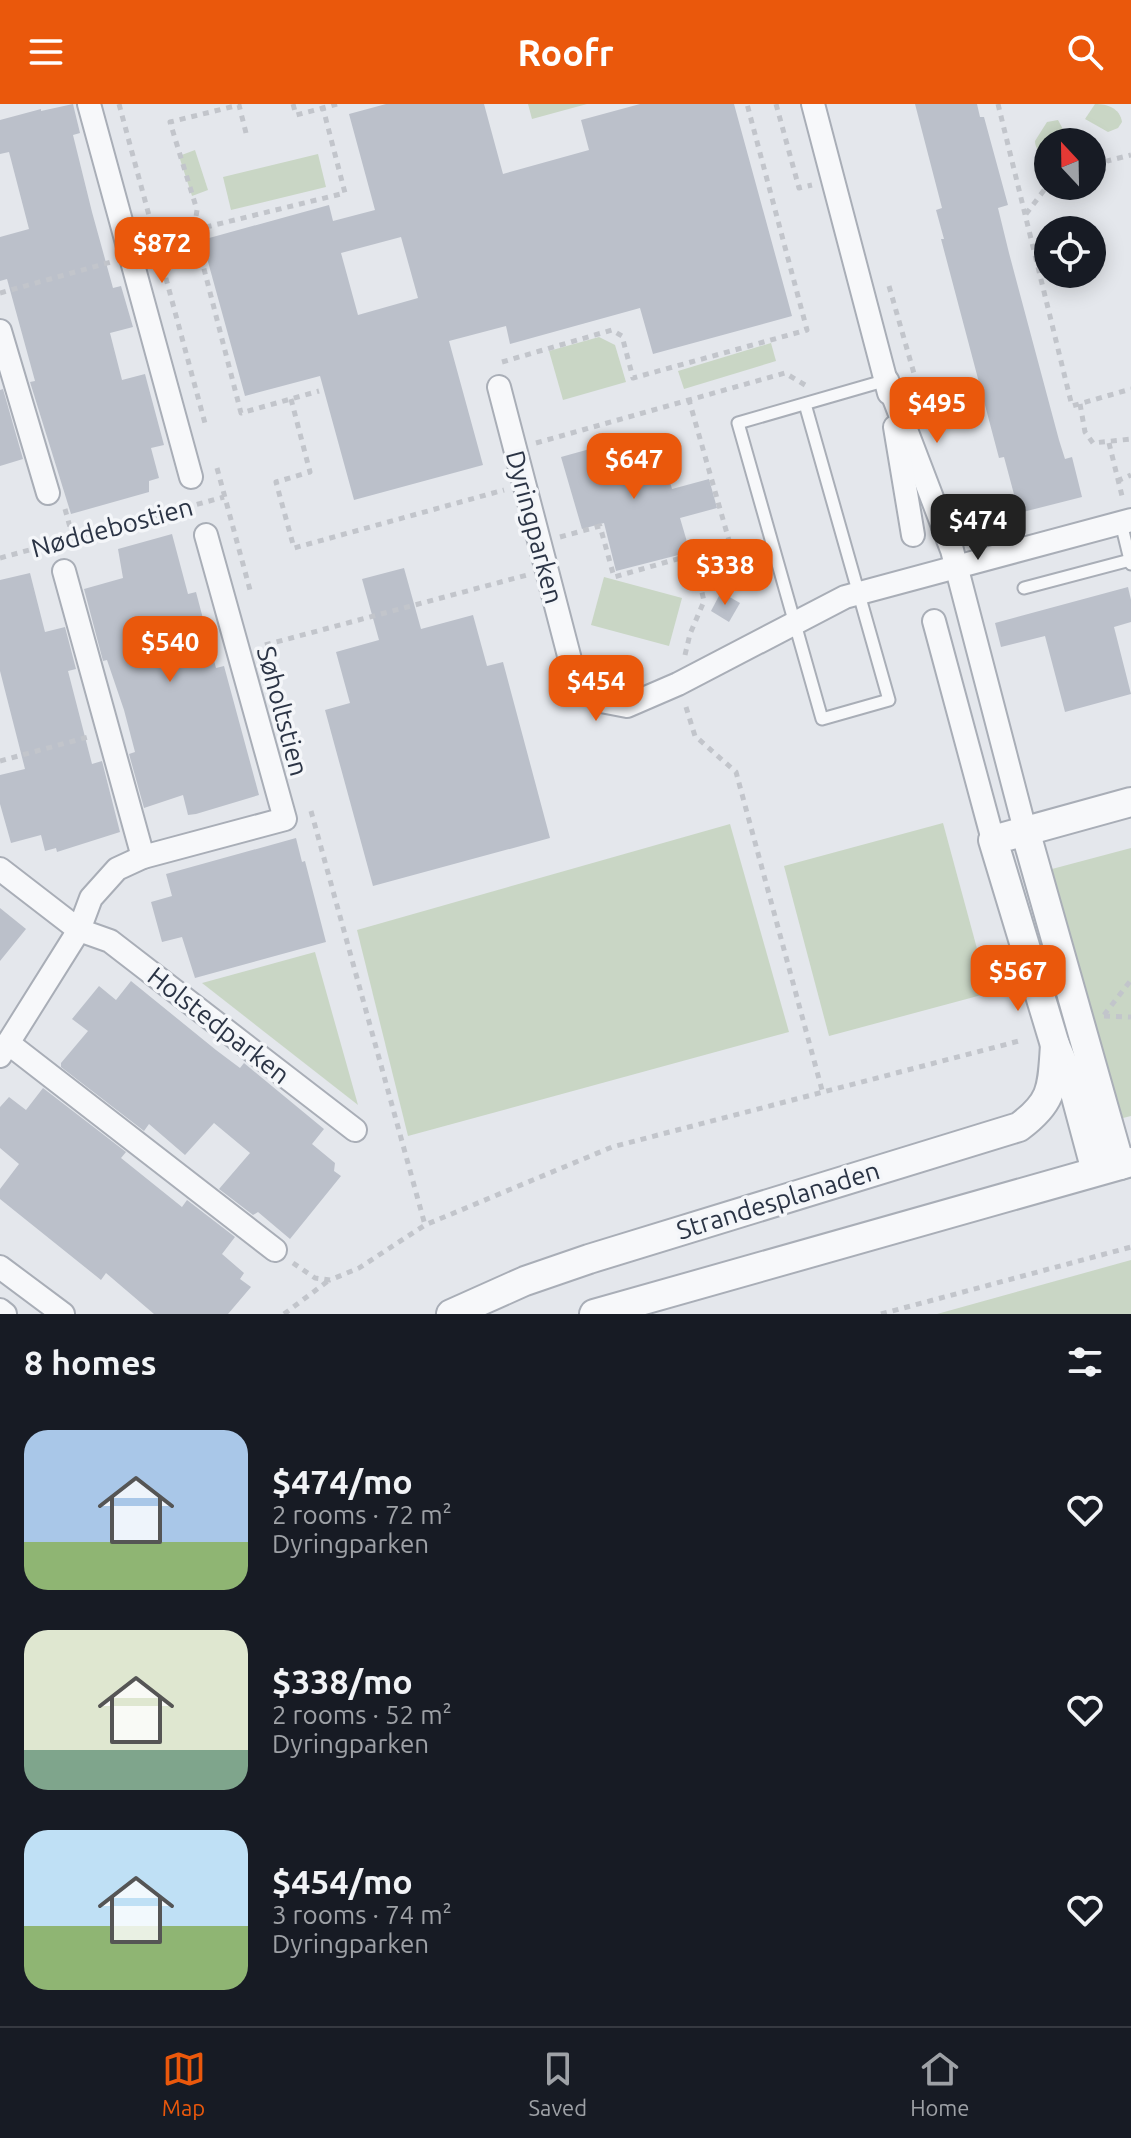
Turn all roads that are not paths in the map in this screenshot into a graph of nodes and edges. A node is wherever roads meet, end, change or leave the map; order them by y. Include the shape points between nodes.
1 (89, 104) edge
2 (813, 104) edge
3 (0, 331) edge
4 (885, 373) junction
5 (499, 387) dead end
6 (805, 404) junction
7 (191, 477) dead end
8 (48, 493) dead end
9 (1126, 521) edge
10 (206, 535) dead end
11 (913, 535) dead end
12 (1130, 562) edge
13 (956, 566) junction
14 (64, 571) dead end
15 (1024, 588) dead end
16 (859, 592) junction
17 (934, 621) dead end
18 (795, 623) junction
19 (1131, 802) edge
20 (1025, 830) junction
21 (993, 840) junction
22 (143, 857) junction
23 (0, 869) edge
24 (79, 930) junction
25 (1055, 1045) junction
26 (3, 1051) edge
27 (355, 1130) dead end
28 (1116, 1166) edge
29 (275, 1250) road end
30 (0, 1267) edge
31 (63, 1314) edge
32 (451, 1314) edge
33 (594, 1314) edge

1 - 7 street
2 - 4 street
3 - 8 street
4 - 6 lane
4 - 11 street
4 - 13 street
5 - 18 street, Dyringparken via 573,671 587,692 627,706
6 - 16 lane
6 - 18 lane via 738,423
9 - 12 lane
9 - 13 street, Dyringparken
10 - 22 street via 285,819
12 - 15 lane
13 - 16 street, Dyringparken
13 - 20 street
14 - 22 street
16 - 18 street, Dyringparken
16 - 18 lane via 889,700 822,719
17 - 21 street
19 - 20 street
20 - 21 street
20 - 28 street
21 - 25 street, Strandesplanaden
22 - 24 street via 117,869 91,898
23 - 24 street, Holstedparken
24 - 26 street
24 - 27 street, Holstedparken via 110,941
25 - 28 street, Strandesplanaden
25 - 32 street, Strandesplanaden via 1047,1102 1019,1127 589,1259
26 - 29 street
28 - 33 street
30 - 31 street

